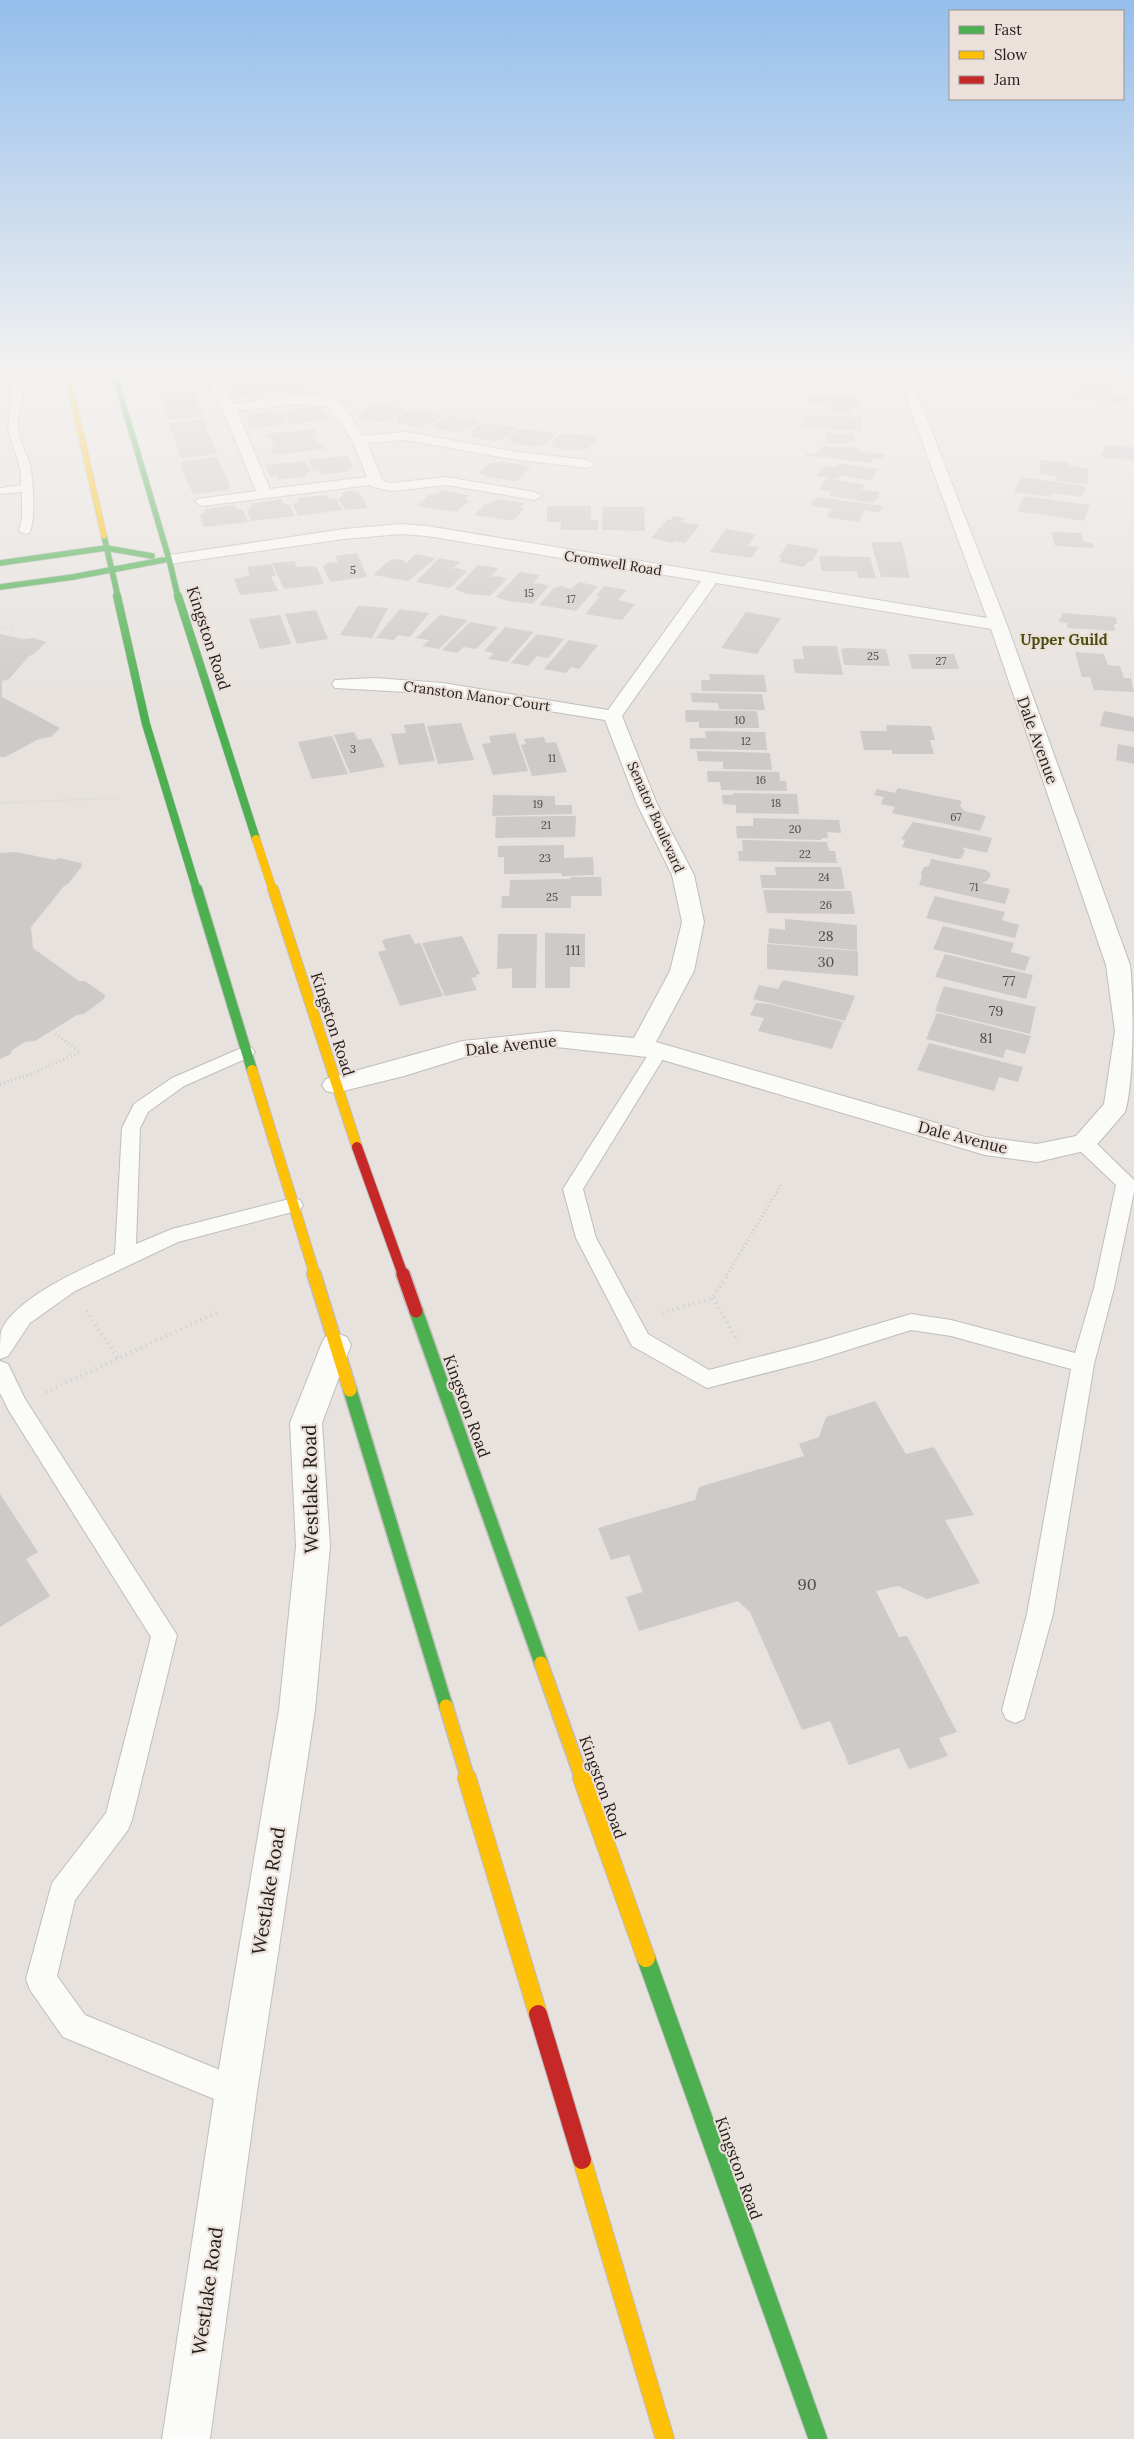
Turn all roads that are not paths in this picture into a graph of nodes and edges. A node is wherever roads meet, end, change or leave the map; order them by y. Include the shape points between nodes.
1 (92, 487) edge
2 (148, 487) edge
3 (261, 487) edge
4 (316, 487) edge
5 (381, 487) edge
6 (422, 487) edge
7 (481, 487) edge
8 (946, 487) edge
9 (25, 488) joint
10 (0, 491) edge
11 (264, 493) junction
12 (535, 496) dead end
13 (202, 502) dead end
14 (25, 531) dead end
15 (106, 548) junction
16 (169, 559) junction
17 (0, 563) edge
18 (112, 570) junction
19 (711, 579) junction
20 (0, 587) edge
21 (998, 625) junction
22 (340, 684) dead end
23 (613, 716) junction
24 (650, 1049) junction
25 (246, 1052) junction
26 (336, 1085) junction
27 (1084, 1143) junction
28 (293, 1205) junction
29 (125, 1258) junction
30 (336, 1345) junction
31 (0, 1350) edge
32 (1083, 1364) junction
33 (0, 1370) edge
34 (1015, 1710) dead end
35 (236, 2092) junction
36 (186, 2439) edge
37 (665, 2439) edge
38 (818, 2439) edge

1 - 15 main road
2 - 16 main road, Kingston Road
3 - 11 street
4 - 11 street
5 - 6 street via 392,494
7 - 12 street
8 - 21 street, Dale Avenue
9 - 10 lane
9 - 14 lane via 29,520
11 - 13 street
15 - 16 main road
15 - 17 main road
15 - 18 main road
16 - 18 main road
16 - 19 street, Cromwell Road via 391,523
16 - 26 main road, Kingston Road via 172,579
18 - 20 main road
18 - 25 main road via 146,724
19 - 21 street, Cromwell Road
19 - 23 street
21 - 27 street, Dale Avenue via 1118,965 1128,1031 1116,1106
22 - 23 street, Cranston Manor Court via 433,687
23 - 24 street, Senator Boulevard via 647,804 682,875 693,922 682,971
24 - 26 street, Dale Avenue via 556,1039 463,1049
24 - 27 street, Dale Avenue via 985,1146 1037,1153
24 - 32 lane via 573,1189 586,1238 640,1340 707,1379 911,1322 952,1328
25 - 28 main road
25 - 29 lane via 172,1085 141,1108 131,1128
26 - 38 main road, Kingston Road
27 - 32 lane via 1126,1183 1104,1288
28 - 29 lane via 172,1236
28 - 30 main road
29 - 31 lane via 68,1285 22,1316
30 - 35 street, Westlake Road via 306,1423 313,1546 297,1710
30 - 37 main road
32 - 34 lane via 1040,1614
33 - 35 lane via 17,1405 164,1635 118,1820 62,1893 41,1979 74,2026
35 - 36 street, Westlake Road

